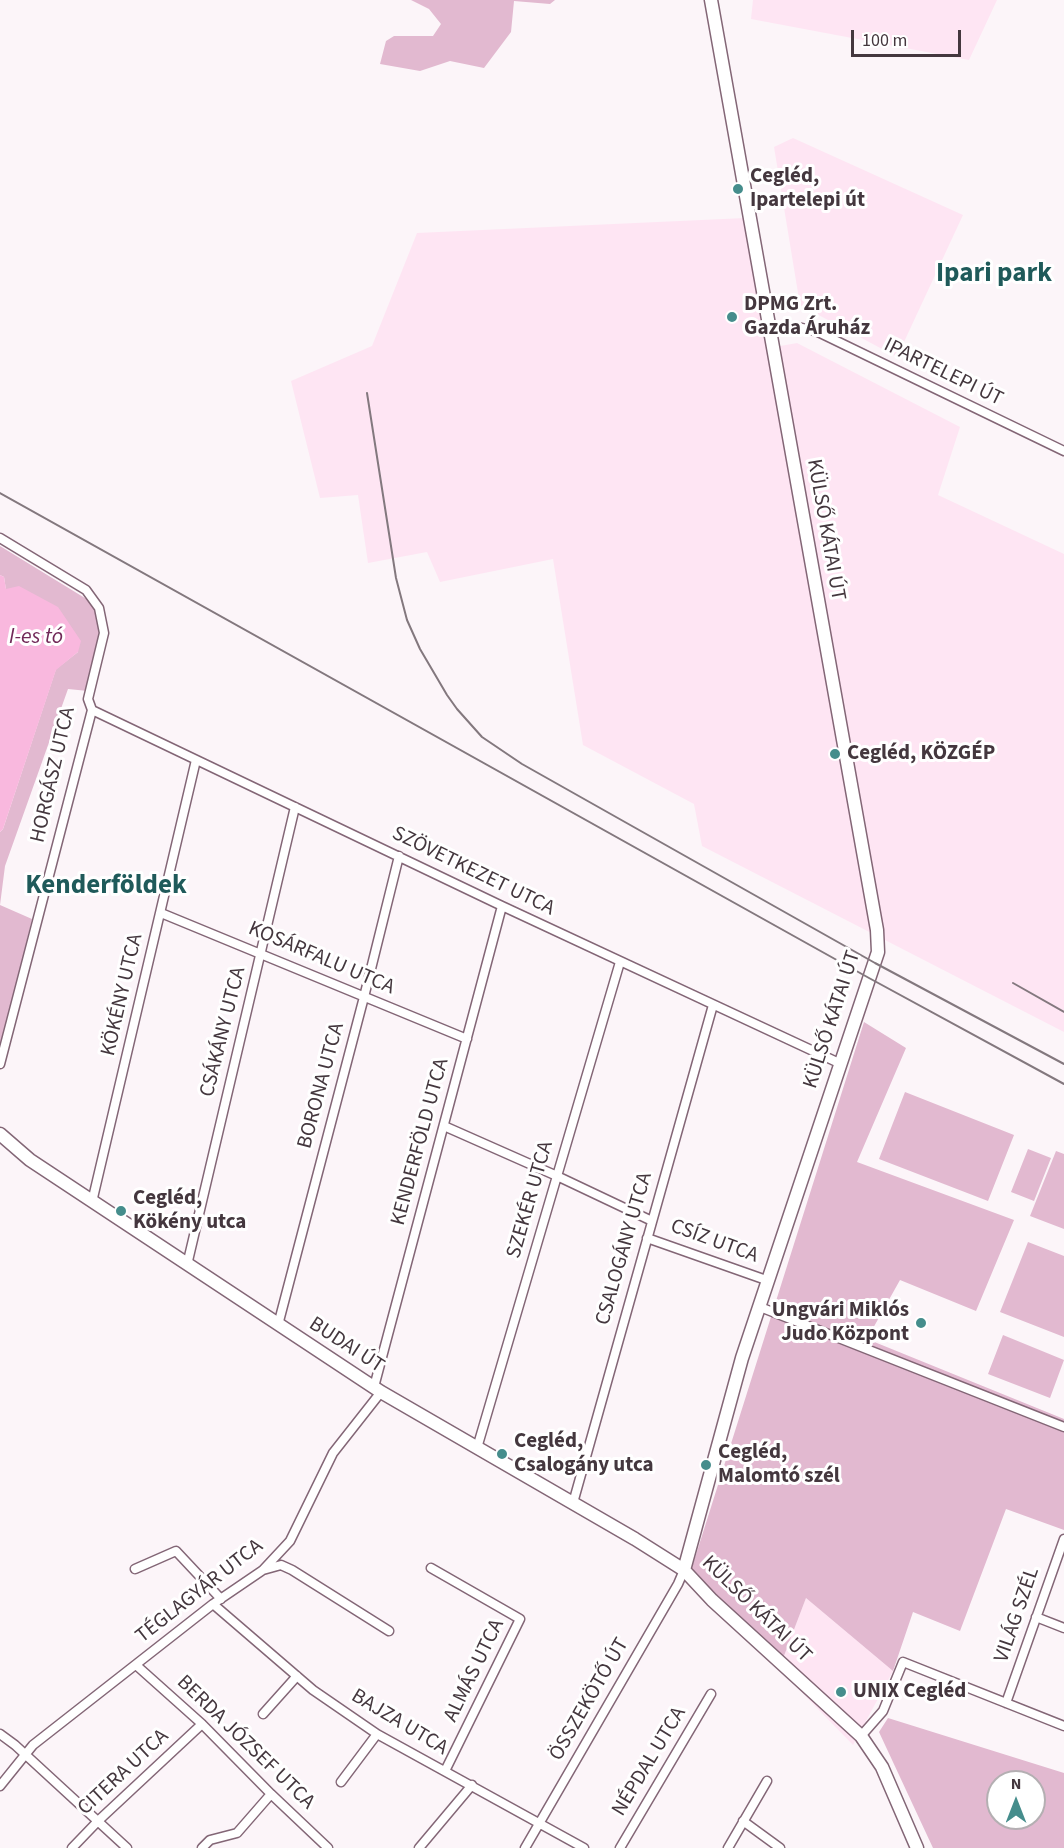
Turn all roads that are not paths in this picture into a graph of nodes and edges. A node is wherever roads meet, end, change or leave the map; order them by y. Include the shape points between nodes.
1 (711, 0) edge
2 (770, 330) junction
3 (1064, 451) edge
4 (0, 538) edge
5 (92, 710) junction
6 (196, 760) junction
7 (296, 807) junction
8 (399, 856) junction
9 (502, 906) junction
10 (160, 913) junction
11 (261, 954) junction
12 (620, 962) junction
13 (364, 997) junction
14 (713, 1005) junction
15 (467, 1039) junction
16 (839, 1063) junction
17 (0, 1064) edge
18 (444, 1126) junction
19 (0, 1134) edge
20 (557, 1176) junction
21 (92, 1202) junction
22 (652, 1221) junction
23 (647, 1238) junction
24 (186, 1265) junction
25 (769, 1281) junction
26 (760, 1307) junction
27 (278, 1325) junction
28 (377, 1389) junction
29 (1064, 1427) edge
30 (477, 1448) junction
31 (573, 1503) junction
32 (1064, 1539) edge
33 (431, 1568) dead end
34 (135, 1569) dead end
35 (684, 1569) junction
36 (263, 1570) junction
37 (217, 1601) junction
38 (1036, 1617) junction
39 (1064, 1628) edge
40 (389, 1631) dead end
41 (136, 1665) junction
42 (297, 1676) junction
43 (711, 1694) dead end
44 (1006, 1703) junction
45 (263, 1714) dead end
46 (202, 1724) junction
47 (1064, 1726) edge
48 (0, 1734) edge
49 (377, 1734) junction
50 (861, 1736) junction
51 (26, 1754) junction
52 (445, 1771) junction
53 (766, 1781) dead end
54 (340, 1782) dead end
55 (472, 1785) junction
56 (0, 1786) edge
57 (271, 1794) junction
58 (98, 1821) junction
59 (743, 1821) junction
60 (540, 1822) junction
61 (72, 1848) edge
62 (128, 1848) edge
63 (202, 1848) edge
64 (328, 1848) edge
65 (419, 1848) edge
66 (525, 1848) edge
67 (584, 1848) edge
68 (620, 1848) edge
69 (728, 1848) edge
70 (780, 1848) edge
71 (917, 1848) edge

1 - 2 main road, KÜLSŐ KÁTAI ÚT
2 - 3 street, IPARTELEPI ÚT via 798,327 818,332
2 - 16 main road, KÜLSŐ KÁTAI ÚT via 877,930 877,958
4 - 5 street, HORGÁSZ UTCA via 86,590 99,608 104,633 88,699
5 - 6 street, SZÖVETKEZET UTCA
5 - 17 street, HORGÁSZ UTCA
6 - 7 street, SZÖVETKEZET UTCA
6 - 10 street, KÖKÉNY UTCA
7 - 8 street, SZÖVETKEZET UTCA
7 - 11 street, CSÁKÁNY UTCA
8 - 9 street, SZÖVETKEZET UTCA
8 - 13 street, BORONA UTCA
9 - 12 street, SZÖVETKEZET UTCA
9 - 15 street, KENDERFÖLD UTCA
10 - 11 street, KOSÁRFALU UTCA
10 - 21 street, KÖKÉNY UTCA
11 - 13 street, KOSÁRFALU UTCA
11 - 24 street, CSÁKÁNY UTCA
12 - 14 street, SZÖVETKEZET UTCA
12 - 20 street, SZEKÉR UTCA
13 - 15 street, KOSÁRFALU UTCA
13 - 27 street, BORONA UTCA
14 - 16 street, SZÖVETKEZET UTCA
14 - 22 street, CSALOGÁNY UTCA
15 - 18 street, KENDERFÖLD UTCA
16 - 25 main road, KÜLSŐ KÁTAI ÚT
18 - 20 street
18 - 28 street, KENDERFÖLD UTCA
19 - 21 main road, BUDAI ÚT via 30,1160
20 - 22 street
20 - 30 street, SZEKÉR UTCA
21 - 24 main road, BUDAI ÚT
22 - 23 street, CSALOGÁNY UTCA
23 - 25 street, CSÍZ UTCA
23 - 31 street, CSALOGÁNY UTCA
24 - 27 main road, BUDAI ÚT
25 - 26 main road, KÜLSŐ KÁTAI ÚT
26 - 29 street
26 - 35 main road, KÜLSŐ KÁTAI ÚT via 726,1410
27 - 28 main road, BUDAI ÚT
28 - 30 main road, BUDAI ÚT
28 - 36 street, TÉGLAGYÁR UTCA via 333,1454 290,1541
30 - 31 main road, BUDAI ÚT
31 - 35 main road, BUDAI ÚT
32 - 38 street, VILÁG SZÉL
33 - 52 street, ALMÁS UTCA via 520,1619
34 - 37 street, BAJZA UTCA via 176,1551
35 - 50 main road, KÜLSŐ KÁTAI ÚT via 712,1600
35 - 60 street, ÖSSZEKÖTŐ ÚT
36 - 37 street, TÉGLAGYÁR UTCA
36 - 40 street via 281,1565 292,1570
37 - 41 street, TÉGLAGYÁR UTCA
37 - 42 street, BAJZA UTCA
38 - 39 street
38 - 44 street, VILÁG SZÉL
41 - 46 street, BERDA JÓZSEF UTCA
41 - 51 street, TÉGLAGYÁR UTCA
42 - 45 street
42 - 49 street, BAJZA UTCA
43 - 68 street, NÉPDAL UTCA
44 - 47 street
44 - 50 street via 903,1662 883,1712
46 - 57 street, BERDA JÓZSEF UTCA
46 - 58 street, CITERA UTCA
48 - 51 street
49 - 52 street, BAJZA UTCA
49 - 54 street
50 - 71 main road, KÜLSŐ KÁTAI ÚT via 882,1767
51 - 56 street, TÉGLAGYÁR UTCA
51 - 58 street
52 - 55 street, BAJZA UTCA
53 - 59 street
55 - 60 street, BAJZA UTCA
55 - 65 street
57 - 63 street via 237,1833 210,1839
57 - 64 street, BERDA JÓZSEF UTCA
58 - 61 street, CITERA UTCA
58 - 62 street
59 - 69 street
59 - 70 street
60 - 66 street, ÖSSZEKÖTŐ ÚT
60 - 67 street, BAJZA UTCA

